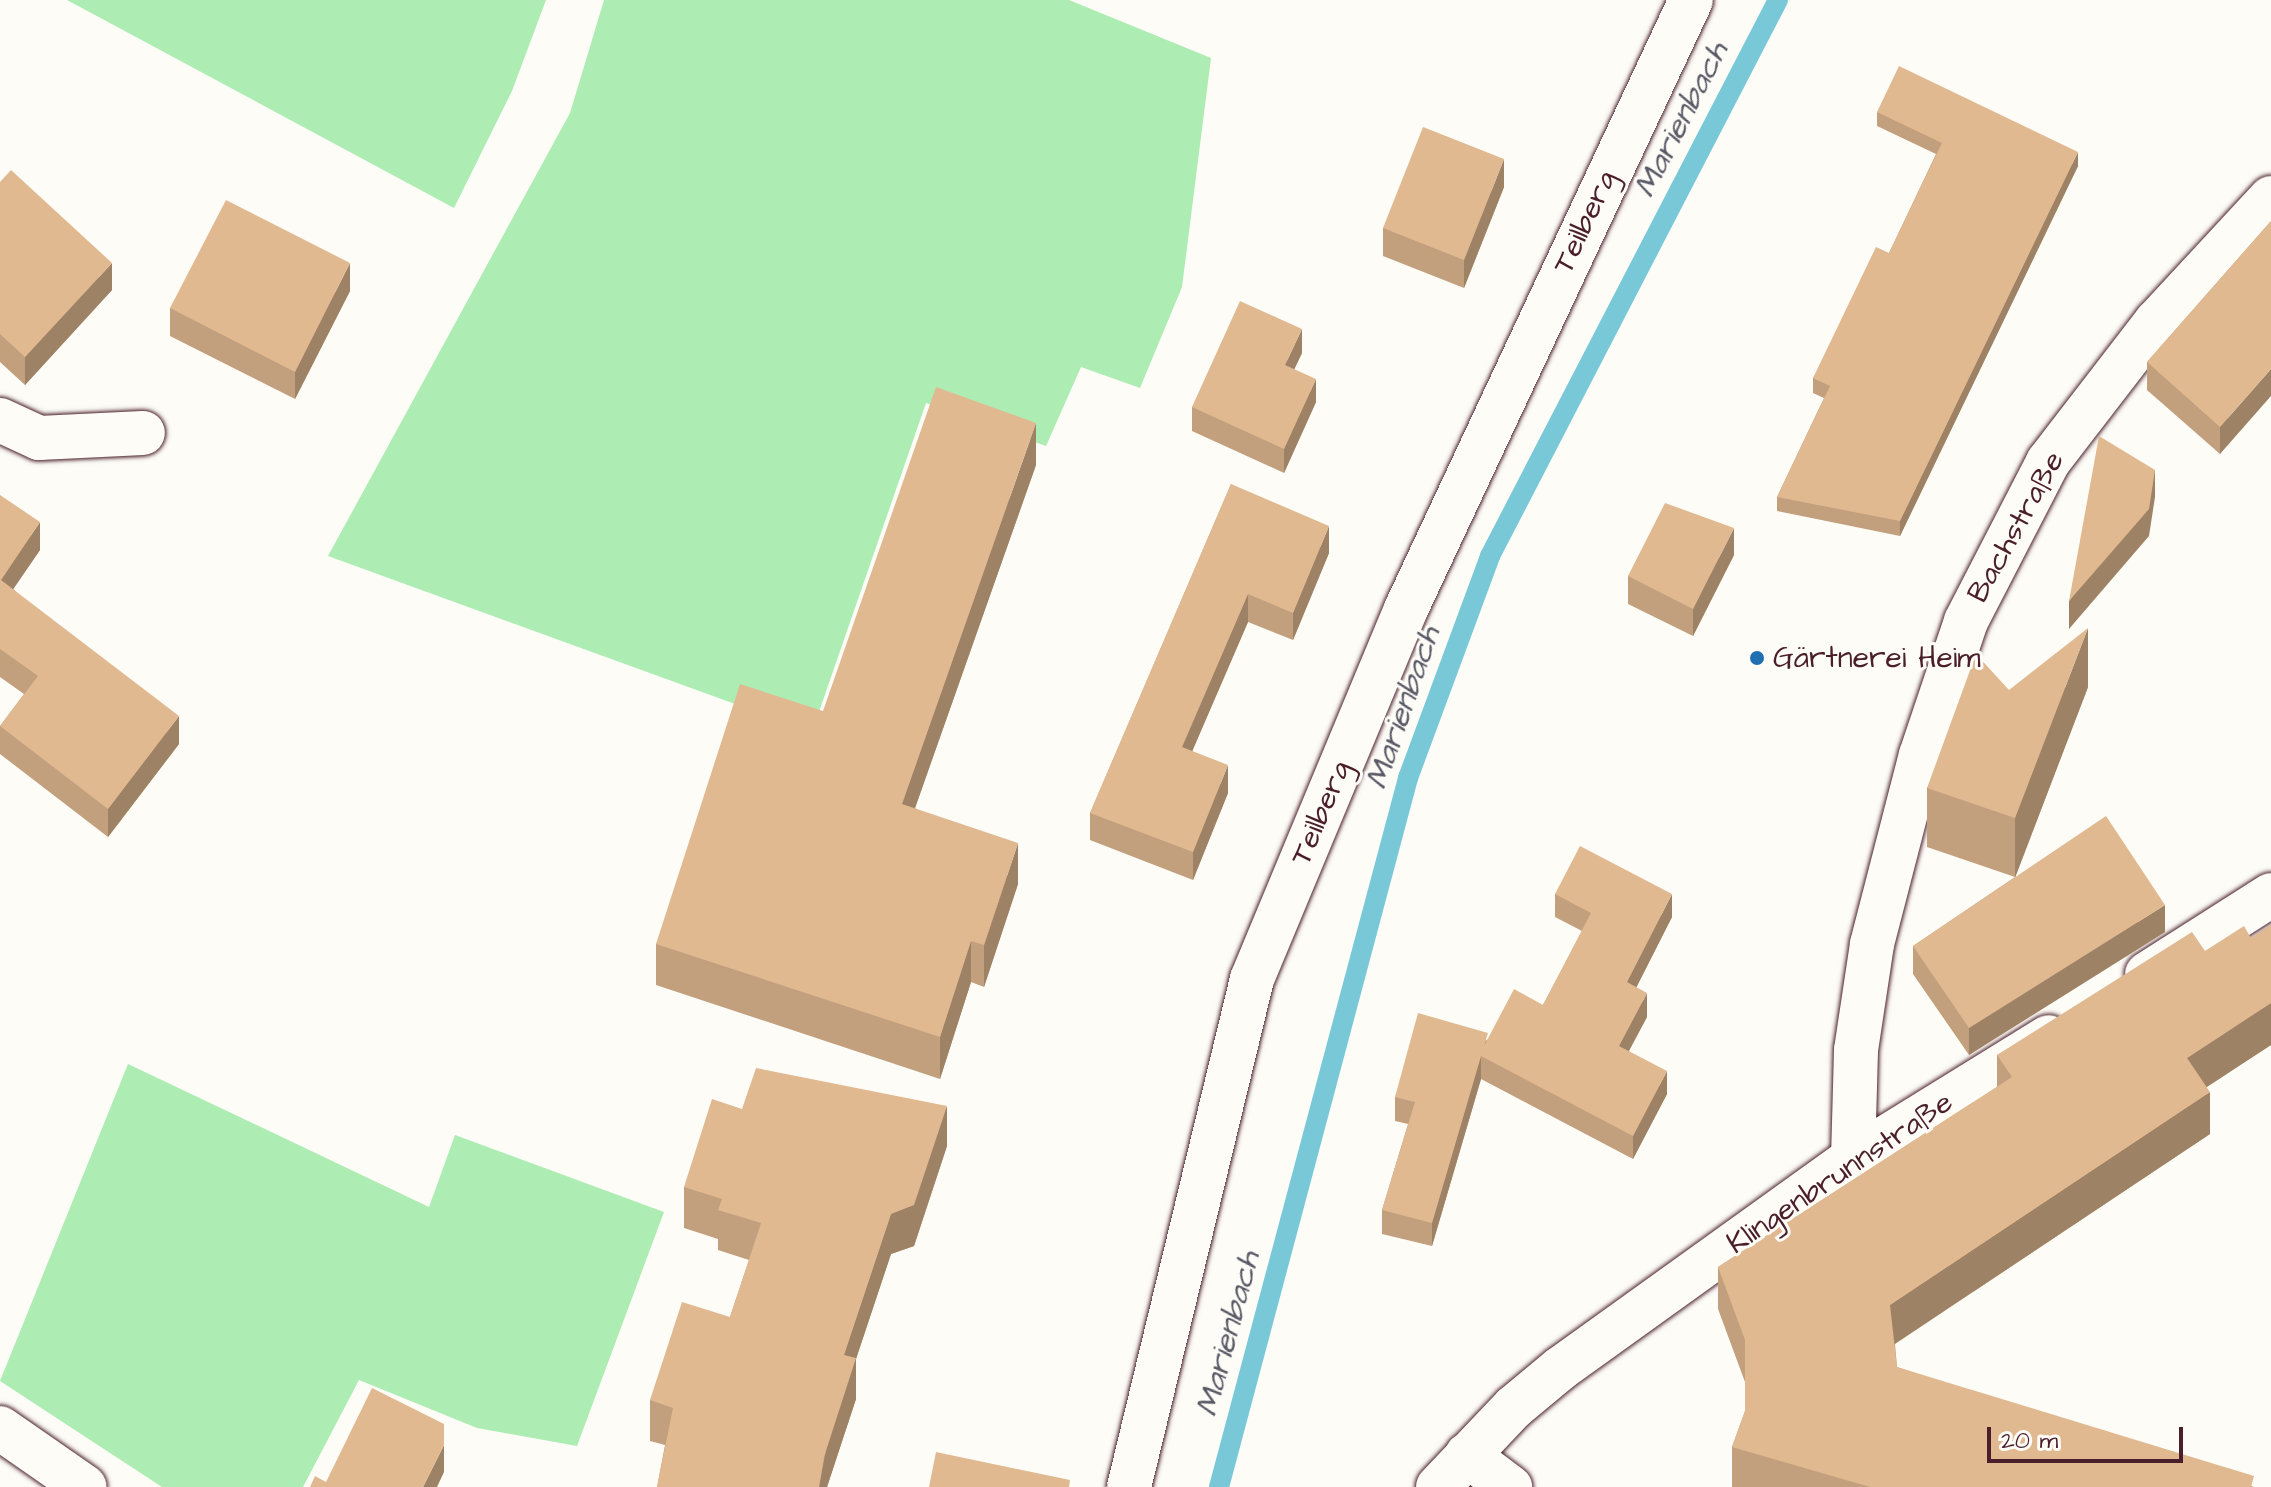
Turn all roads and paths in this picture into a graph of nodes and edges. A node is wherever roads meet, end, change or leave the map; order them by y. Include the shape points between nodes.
1 (1691, 0) edge
2 (2271, 198) edge
3 (0, 420) edge
4 (143, 433) dead end
5 (2271, 895) edge
6 (2117, 993) edge
7 (2079, 1018) edge
8 (1853, 1158) junction
9 (0, 1428) edge
10 (1467, 1455) junction
11 (85, 1487) edge
12 (1129, 1487) edge
13 (1438, 1487) edge
14 (1510, 1487) edge

1 - 12 street, Teilberg via 1419,580 1252,979
2 - 8 street, Bachstraße via 2156,322 2048,462 1966,621 1921,755 1872,944 1856,1050
3 - 4 street via 39,438
5 - 6 street
7 - 8 street, Klingenbrunnstraße
8 - 10 street, Klingenbrunnstraße via 1561,1368
9 - 11 street
10 - 13 street, Klingenbrunnstraße
10 - 14 street

